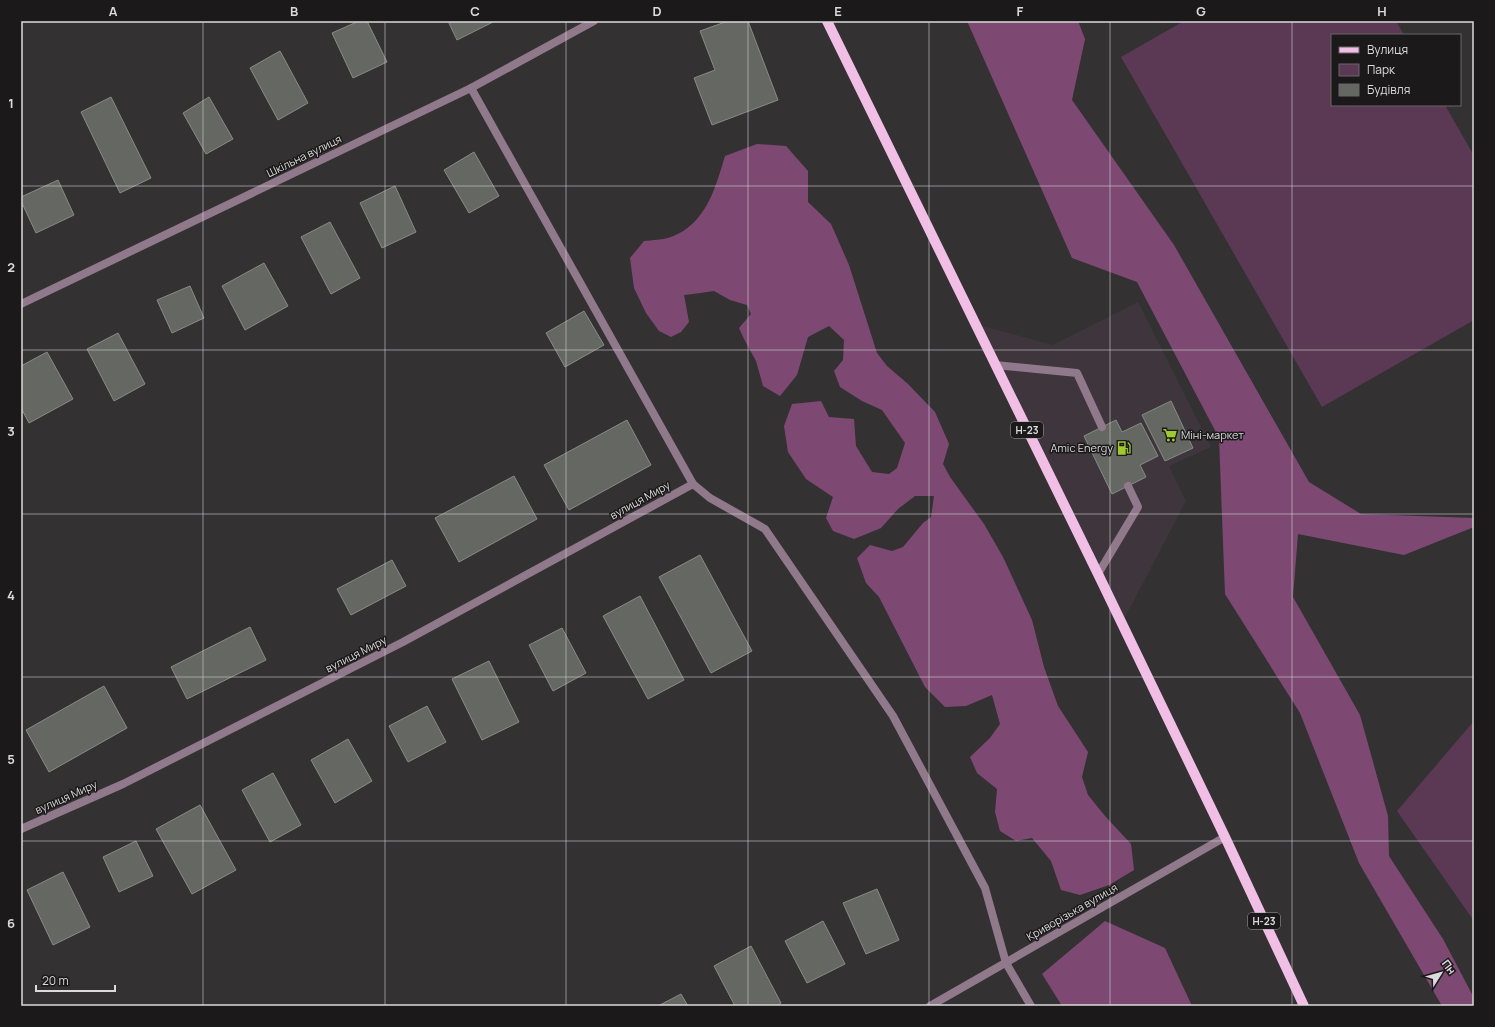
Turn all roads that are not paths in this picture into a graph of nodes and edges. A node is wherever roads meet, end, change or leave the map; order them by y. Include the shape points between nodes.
1 (594, 21) edge
2 (827, 21) edge
3 (471, 88) junction
4 (21, 304) edge
5 (995, 365) junction
6 (1102, 427) dead end
7 (693, 484) junction
8 (1128, 486) dead end
9 (1098, 574) junction
10 (21, 829) edge
11 (1225, 837) junction
12 (1006, 963) junction
13 (930, 1006) edge
14 (1031, 1006) edge
15 (1304, 1006) edge

1 - 3 street, Шкільна вулиця
2 - 5 main road, Н-23
3 - 4 street, Шкільна вулиця
3 - 7 street
5 - 6 street via 1077,373
5 - 9 main road, Н-23
7 - 10 street, вулиця Миру via 403,642 122,784
7 - 12 street via 710,498 765,529 893,716 985,888
8 - 9 street via 1138,507
9 - 11 main road, Н-23
11 - 12 street, Криворізька вулиця
11 - 15 main road, Н-23
12 - 13 street, Криворізька вулиця
12 - 14 street

